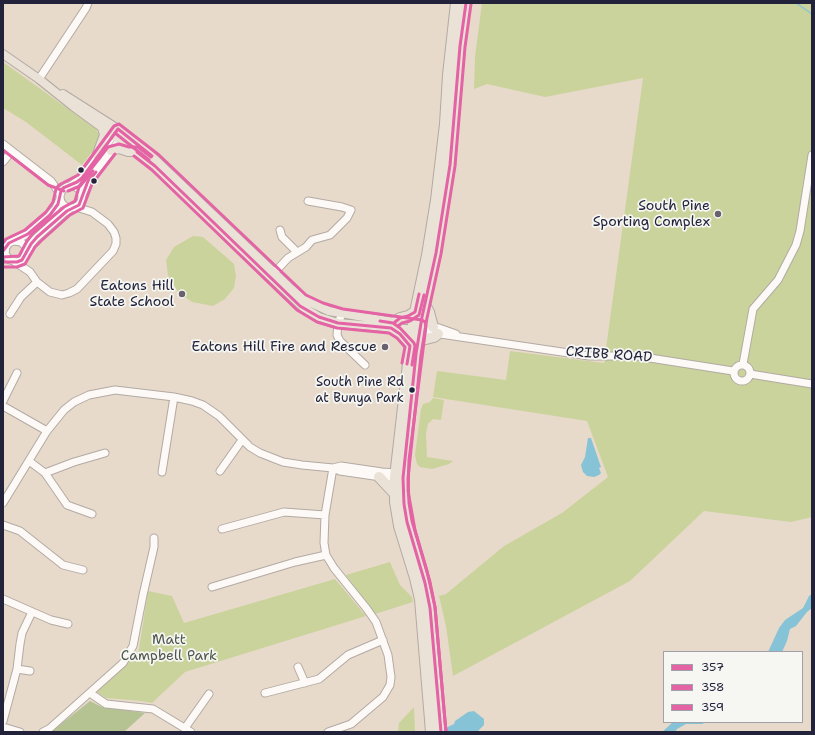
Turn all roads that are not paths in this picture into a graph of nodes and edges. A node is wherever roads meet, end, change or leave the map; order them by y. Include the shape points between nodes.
1 (88, 3) edge
2 (456, 3) edge
3 (466, 3) edge
4 (3, 54) edge
5 (39, 79) junction
6 (102, 128) junction
7 (119, 135) junction
8 (3, 144) edge
9 (12, 150) junction
10 (111, 151) junction
11 (137, 152) junction
12 (812, 155) edge
13 (98, 157) junction
14 (3, 162) edge
15 (51, 181) junction
16 (68, 186) junction
17 (60, 197) junction
18 (82, 197) junction
19 (308, 202) dead end
20 (74, 208) junction
21 (92, 212) junction
22 (280, 230) dead end
23 (13, 241) junction
24 (4, 249) edge
25 (297, 252) junction
26 (26, 255) junction
27 (3, 262) edge
28 (14, 262) junction
29 (30, 272) junction
30 (276, 274) junction
31 (37, 282) junction
32 (425, 305) junction
33 (415, 312) junction
34 (342, 314) junction
35 (9, 315) edge
36 (338, 323) junction
37 (393, 325) junction
38 (417, 328) junction
39 (435, 330) junction
40 (414, 344) junction
41 (743, 364) junction
42 (365, 365) dead end
43 (733, 371) junction
44 (17, 373) dead end
45 (750, 374) junction
46 (812, 384) edge
47 (174, 397) junction
48 (3, 401) edge
49 (3, 406) edge
50 (47, 431) junction
51 (242, 440) junction
52 (105, 454) dead end
53 (29, 461) junction
54 (332, 468) junction
55 (220, 471) dead end
56 (162, 472) dead end
57 (45, 473) junction
58 (399, 475) junction
59 (379, 477) junction
60 (395, 494) junction
61 (3, 503) edge
62 (92, 514) dead end
63 (325, 515) junction
64 (3, 525) edge
65 (222, 529) dead end
66 (154, 538) dead end
67 (326, 555) junction
68 (83, 570) dead end
69 (212, 587) dead end
70 (3, 599) edge
71 (32, 612) junction
72 (68, 624) dead end
73 (383, 640) junction
74 (298, 667) dead end
75 (17, 669) junction
76 (30, 671) dead end
77 (305, 683) junction
78 (90, 692) junction
79 (265, 693) dead end
80 (209, 694) dead end
81 (3, 721) edge
82 (3, 727) edge
83 (188, 730) edge
84 (20, 732) edge
85 (43, 732) edge
86 (328, 732) edge
87 (431, 732) edge
88 (441, 732) edge

1 - 5 street
2 - 33 highway via 436,200
3 - 32 highway via 448,180
4 - 5 main road
5 - 6 main road via 55,94
5 - 7 main road
6 - 7 main road
6 - 13 main road via 104,135
7 - 10 street
7 - 11 main road
7 - 13 street
7 - 30 main road via 156,159
8 - 9 street
9 - 14 street
9 - 15 street
10 - 11 main road via 119,149
10 - 18 street via 88,182
11 - 36 main road via 155,166 300,306 319,317
12 - 41 street via 796,245 778,280 753,309
13 - 16 street via 82,178
15 - 16 street
15 - 17 street
16 - 17 street via 63,188
16 - 18 street via 76,187
17 - 20 street via 62,205
17 - 23 street via 56,208 47,218 28,234
18 - 20 street via 79,205
18 - 21 street
19 - 25 street via 351,210 347,218 330,235 312,240
20 - 21 street
20 - 26 street via 65,212 35,239
21 - 31 street via 114,232 116,244 111,254 77,289 69,293 50,292
22 - 25 street via 282,237
23 - 24 street
23 - 26 street via 24,244
24 - 28 street via 6,256
25 - 30 street via 288,258
26 - 28 street via 21,261
26 - 29 street
27 - 28 street
28 - 29 street
29 - 31 street
30 - 34 main road via 307,301
31 - 35 street via 21,297
32 - 38 highway
32 - 39 highway
33 - 37 highway via 400,318
33 - 38 highway
34 - 36 street
34 - 37 main road
36 - 37 main road
36 - 42 street via 336,335
37 - 38 main road
37 - 40 highway
38 - 39 street, CRIBB ROAD
38 - 40 highway
39 - 40 highway via 434,337
39 - 43 street, CRIBB ROAD via 589,356 637,356
40 - 58 highway
41 - 43 street
41 - 45 street via 749,369
43 - 45 street via 734,377 739,381 745,381
44 - 48 street
45 - 46 street
47 - 50 street via 107,390 81,398 70,405
47 - 51 street via 192,401 212,411
47 - 56 street
49 - 50 street
50 - 53 street
51 - 54 street via 260,453 283,462
51 - 55 street
52 - 57 street
53 - 57 street
53 - 61 street
54 - 58 street via 340,466
54 - 59 street
54 - 63 street
57 - 62 street via 67,505
58 - 59 street
58 - 60 highway
58 - 88 highway via 407,522 424,577 430,608
59 - 60 highway
60 - 87 highway via 399,526 420,599
63 - 65 street via 284,512
63 - 67 street
64 - 68 street via 20,531 63,565
66 - 78 street via 133,646 123,663
67 - 69 street
67 - 73 street via 376,622
70 - 71 street
71 - 72 street
71 - 75 street via 22,633
73 - 77 street via 348,655 319,679
73 - 86 street via 390,666 388,691 351,724
74 - 77 street
75 - 76 street
75 - 81 street
77 - 79 street
78 - 83 street via 106,704 153,709
78 - 85 street
80 - 83 street
82 - 84 street

